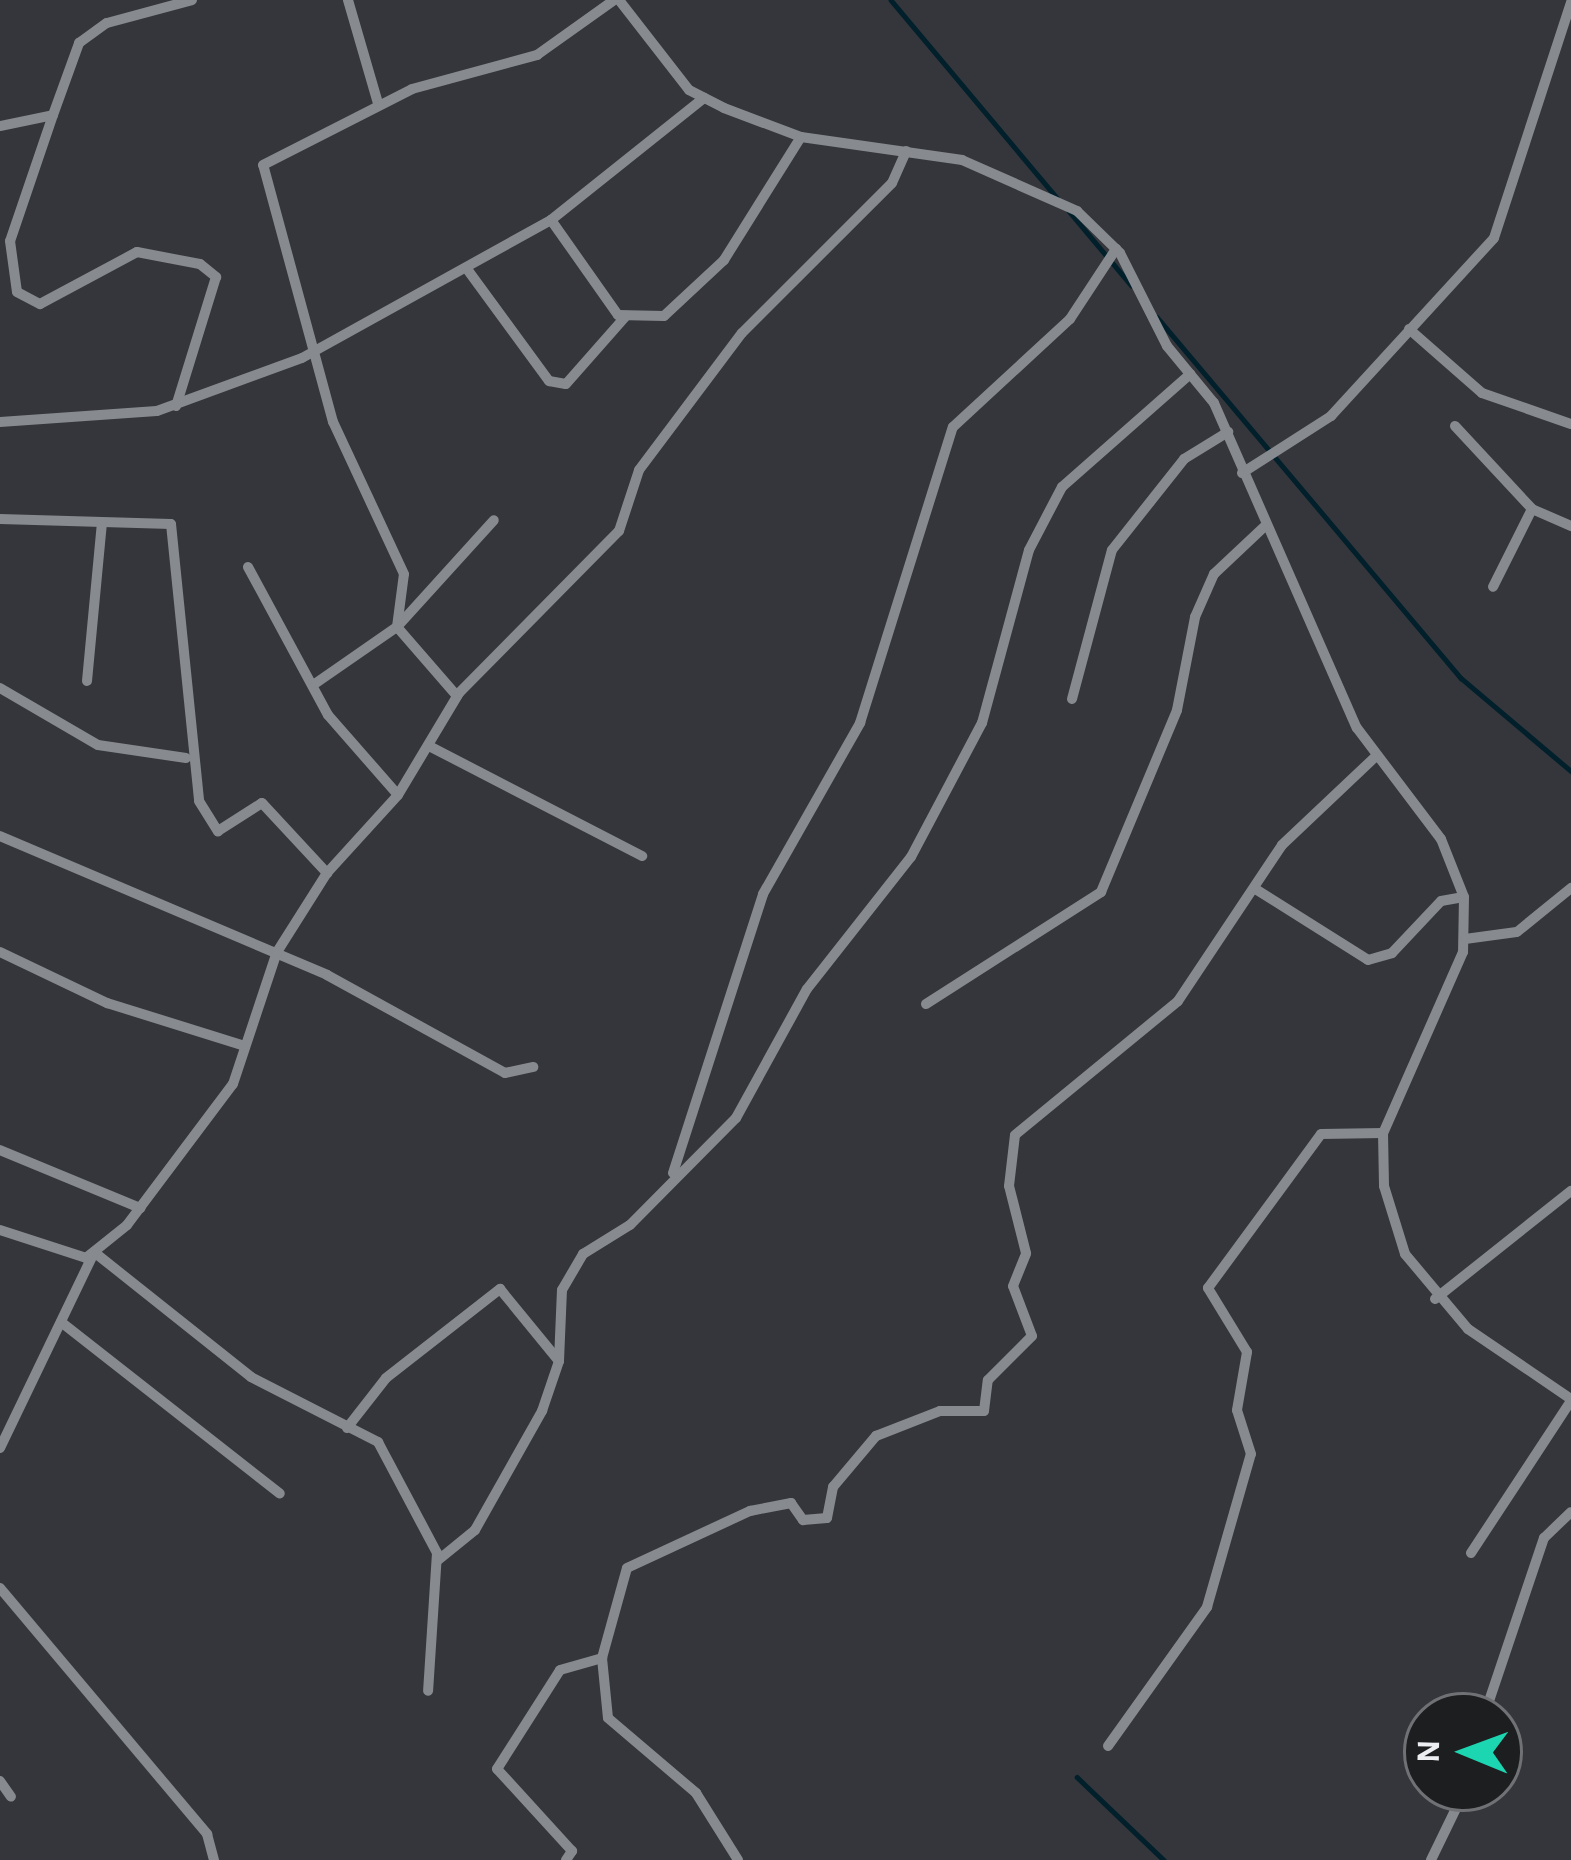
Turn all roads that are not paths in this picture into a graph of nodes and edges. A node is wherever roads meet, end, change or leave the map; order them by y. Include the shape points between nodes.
1 (192, 0) edge
2 (348, 0) edge
3 (617, 0) edge
4 (1571, 2) edge
5 (704, 98) junction
6 (378, 103) junction
7 (53, 115) junction
8 (0, 126) edge
9 (801, 137) junction
10 (906, 151) junction
11 (551, 220) junction
12 (1116, 249) junction
13 (467, 269) junction
14 (626, 316) junction
15 (1409, 329) junction
16 (317, 350) junction
17 (1190, 374) junction
18 (176, 406) junction
19 (0, 422) edge
20 (1571, 424) edge
21 (1455, 426) dead end
22 (1228, 432) junction
23 (1243, 473) junction
24 (1532, 508) junction
25 (0, 519) edge
26 (494, 520) dead end
27 (102, 523) junction
28 (1265, 525) junction
29 (1571, 526) edge
30 (248, 566) dead end
31 (1492, 587) dead end
32 (397, 627) junction
33 (87, 681) dead end
34 (316, 683) junction
35 (0, 688) edge
36 (457, 695) junction
37 (1072, 699) dead end
38 (429, 746) junction
39 (1375, 757) junction
40 (186, 758) junction
41 (398, 795) junction
42 (0, 836) edge
43 (642, 856) dead end
44 (327, 873) junction
45 (1571, 888) edge
46 (1257, 890) junction
47 (1464, 897) junction
48 (1465, 939) junction
49 (0, 952) edge
50 (277, 952) junction
51 (926, 1004) dead end
52 (242, 1045) junction
53 (532, 1067) dead end
54 (1383, 1133) junction
55 (0, 1150) edge
56 (674, 1173) junction
57 (1571, 1191) edge
58 (140, 1208) junction
59 (0, 1230) edge
60 (95, 1257) junction
61 (1435, 1299) junction
62 (61, 1322) junction
63 (559, 1361) junction
64 (1571, 1400) edge
65 (347, 1428) junction
66 (0, 1448) edge
67 (280, 1494) dead end
68 (1571, 1512) edge
69 (1471, 1553) dead end
70 (437, 1561) junction
71 (0, 1588) edge
72 (602, 1658) junction
73 (428, 1691) dead end
74 (1492, 1692) edge
75 (1108, 1746) dead end
76 (0, 1781) edge
77 (11, 1797) dead end
78 (1454, 1812) edge
79 (214, 1860) edge
80 (566, 1860) edge
81 (738, 1860) edge
82 (1431, 1860) edge

1 - 7 street via 79,43
2 - 6 street
3 - 5 street
3 - 6 street via 537,55
4 - 15 street via 1494,238
5 - 9 street
5 - 11 street
6 - 16 street via 263,165
7 - 8 street
7 - 18 street via 10,241 16,292 40,304 137,253 200,264 216,278
9 - 10 street
9 - 14 street via 689,297 664,316
10 - 12 street via 962,160 1077,211
10 - 36 street via 892,183 742,333 660,438 619,531
11 - 13 street
11 - 14 street
12 - 17 street
12 - 56 street via 1070,319 953,427 860,722 763,895
13 - 14 street via 549,381 566,384
13 - 16 street
15 - 20 street via 1482,393
15 - 23 street via 1303,441
16 - 18 street
16 - 32 street via 333,422 404,574
17 - 22 street
17 - 56 street via 1062,487 1029,550 982,723 911,857 806,989 736,1118
18 - 19 street
21 - 24 street
22 - 23 street
22 - 37 street via 1184,459 1112,550
23 - 28 street
24 - 29 street
24 - 31 street
25 - 27 street
26 - 32 street
27 - 33 street
27 - 40 street via 171,524
28 - 39 street
28 - 51 street via 1214,574 1195,616 1178,710 1101,892
30 - 34 street
32 - 34 street
32 - 36 street
34 - 41 street via 345,742
35 - 40 street via 98,746
36 - 38 street
38 - 41 street
38 - 43 street
39 - 46 street via 1282,845
39 - 47 street via 1441,839
40 - 44 street via 218,831 262,803
41 - 44 street
42 - 50 street
44 - 50 street
45 - 48 street via 1517,932
46 - 47 street via 1368,960 1392,953 1441,901
46 - 72 street via 1178,1000 1015,1135 1009,1186 1026,1252 1013,1286 1032,1336 988,1380 984,1411 940,1412 876,1436 833,1486 827,1518 803,1520 791,1503 750,1511 627,1568
47 - 48 street
48 - 54 street
49 - 52 street via 107,1003
50 - 52 street
50 - 53 street via 505,1073
52 - 58 street via 227,1096
54 - 61 street via 1394,1226
54 - 75 street via 1322,1134 1208,1288 1247,1352 1237,1410 1251,1454 1207,1607
55 - 58 street
56 - 63 street via 630,1225 583,1254 562,1291
57 - 61 street
58 - 60 street
59 - 60 street
60 - 62 street
60 - 65 street via 250,1377
61 - 64 street
62 - 66 street
62 - 67 street
63 - 65 street via 500,1289 386,1378
63 - 70 street via 475,1530
64 - 69 street
65 - 70 street via 378,1442
68 - 74 street via 1544,1538
70 - 73 street
71 - 79 street via 207,1834
72 - 80 street via 560,1670 496,1769 572,1850
72 - 81 street via 608,1718 696,1793
76 - 77 street
78 - 82 street

